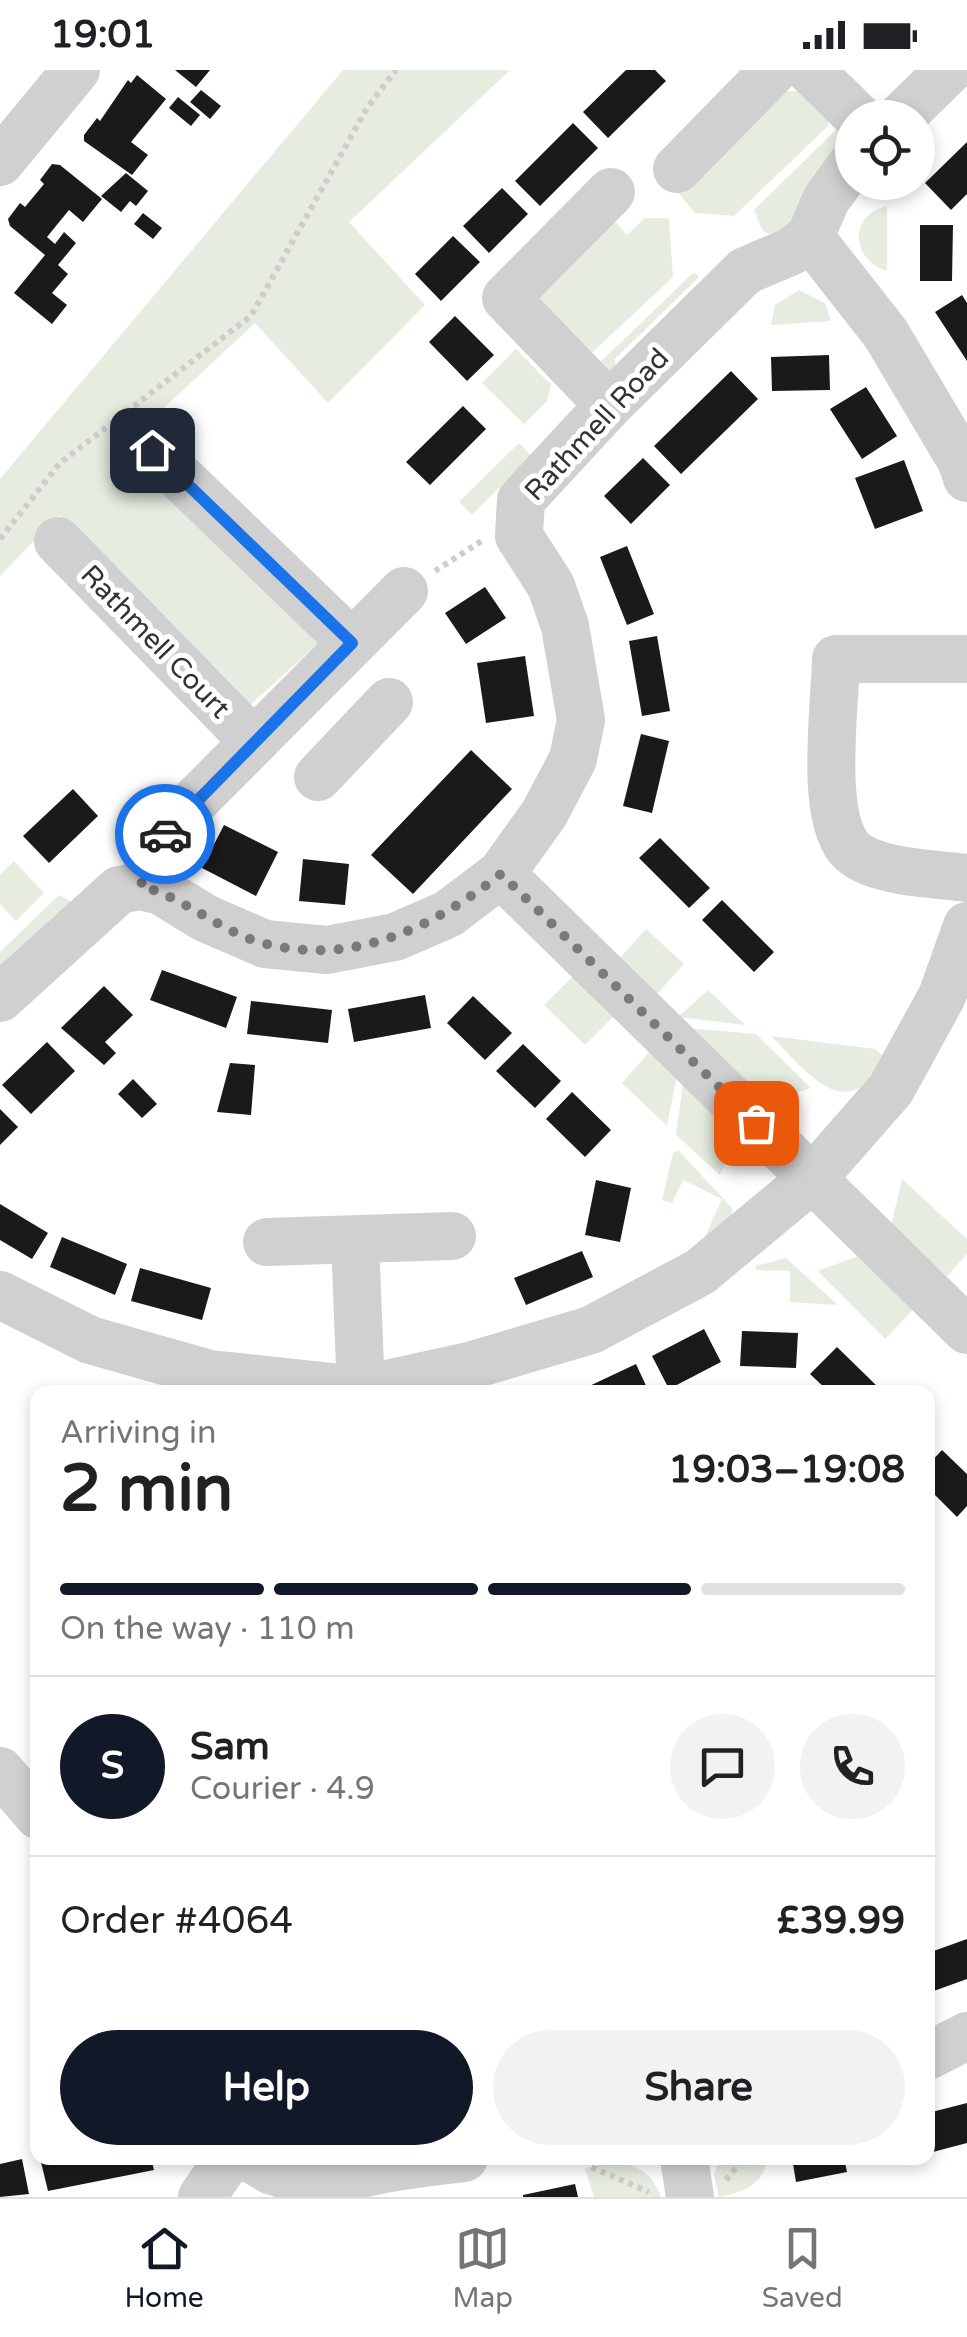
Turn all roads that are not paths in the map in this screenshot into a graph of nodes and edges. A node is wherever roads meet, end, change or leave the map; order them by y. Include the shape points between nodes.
1 (76, 70) edge
2 (774, 70) edge
3 (810, 70) edge
4 (950, 70) edge
5 (840, 100) edge
6 (919, 100) edge
7 (0, 162) edge
8 (677, 168) dead end
9 (835, 188) edge
10 (611, 192) dead end
11 (810, 236) junction
12 (609, 404) junction
13 (152, 450) dead end
14 (967, 478) edge
15 (58, 541) dead end
16 (404, 591) road end
17 (352, 643) junction
18 (967, 660) edge
19 (310, 685) junction
20 (254, 742) junction
21 (318, 776) dead end
22 (501, 874) junction
23 (967, 878) edge
24 (140, 886) junction
25 (967, 926) edge
26 (0, 998) edge
27 (813, 1178) junction
28 (452, 1236) dead end
29 (354, 1240) junction
30 (268, 1242) dead end
31 (0, 1295) edge
32 (967, 1330) edge
33 (140, 1372) edge
34 (307, 1385) edge
35 (360, 1385) edge
36 (386, 1385) edge
37 (0, 1771) edge
38 (30, 1806) edge
39 (967, 2036) edge
40 (935, 2052) edge
41 (420, 2165) edge
42 (685, 2165) edge
43 (227, 2177) edge
44 (324, 2192) edge
45 (690, 2197) edge

1 - 7 street
2 - 8 street
3 - 5 street
4 - 6 street
9 - 11 street
10 - 12 street via 506,298
11 - 12 street, Rathmell Road via 744,272
11 - 14 street via 886,334
12 - 22 street, Rathmell Road via 521,500 519,536 551,586 565,626 581,720 574,759
13 - 17 street
15 - 20 street, Rathmell Court
16 - 17 street
17 - 19 street
18 - 23 street via 836,660 833,817 850,850 892,869
19 - 20 street
19 - 21 street via 374,717
20 - 24 street via 168,827
22 - 24 street, Rathmell Road via 448,914 395,937 327,950 265,944
22 - 27 street
24 - 26 street via 102,902
25 - 27 street via 942,996 890,1090
27 - 32 street
27 - 36 street via 700,1272 591,1330
28 - 29 street
29 - 30 street
29 - 35 street
31 - 33 street
33 - 34 street
37 - 38 street
39 - 40 street
41 - 44 street via 350,2176
42 - 45 street
43 - 44 street via 270,2170

